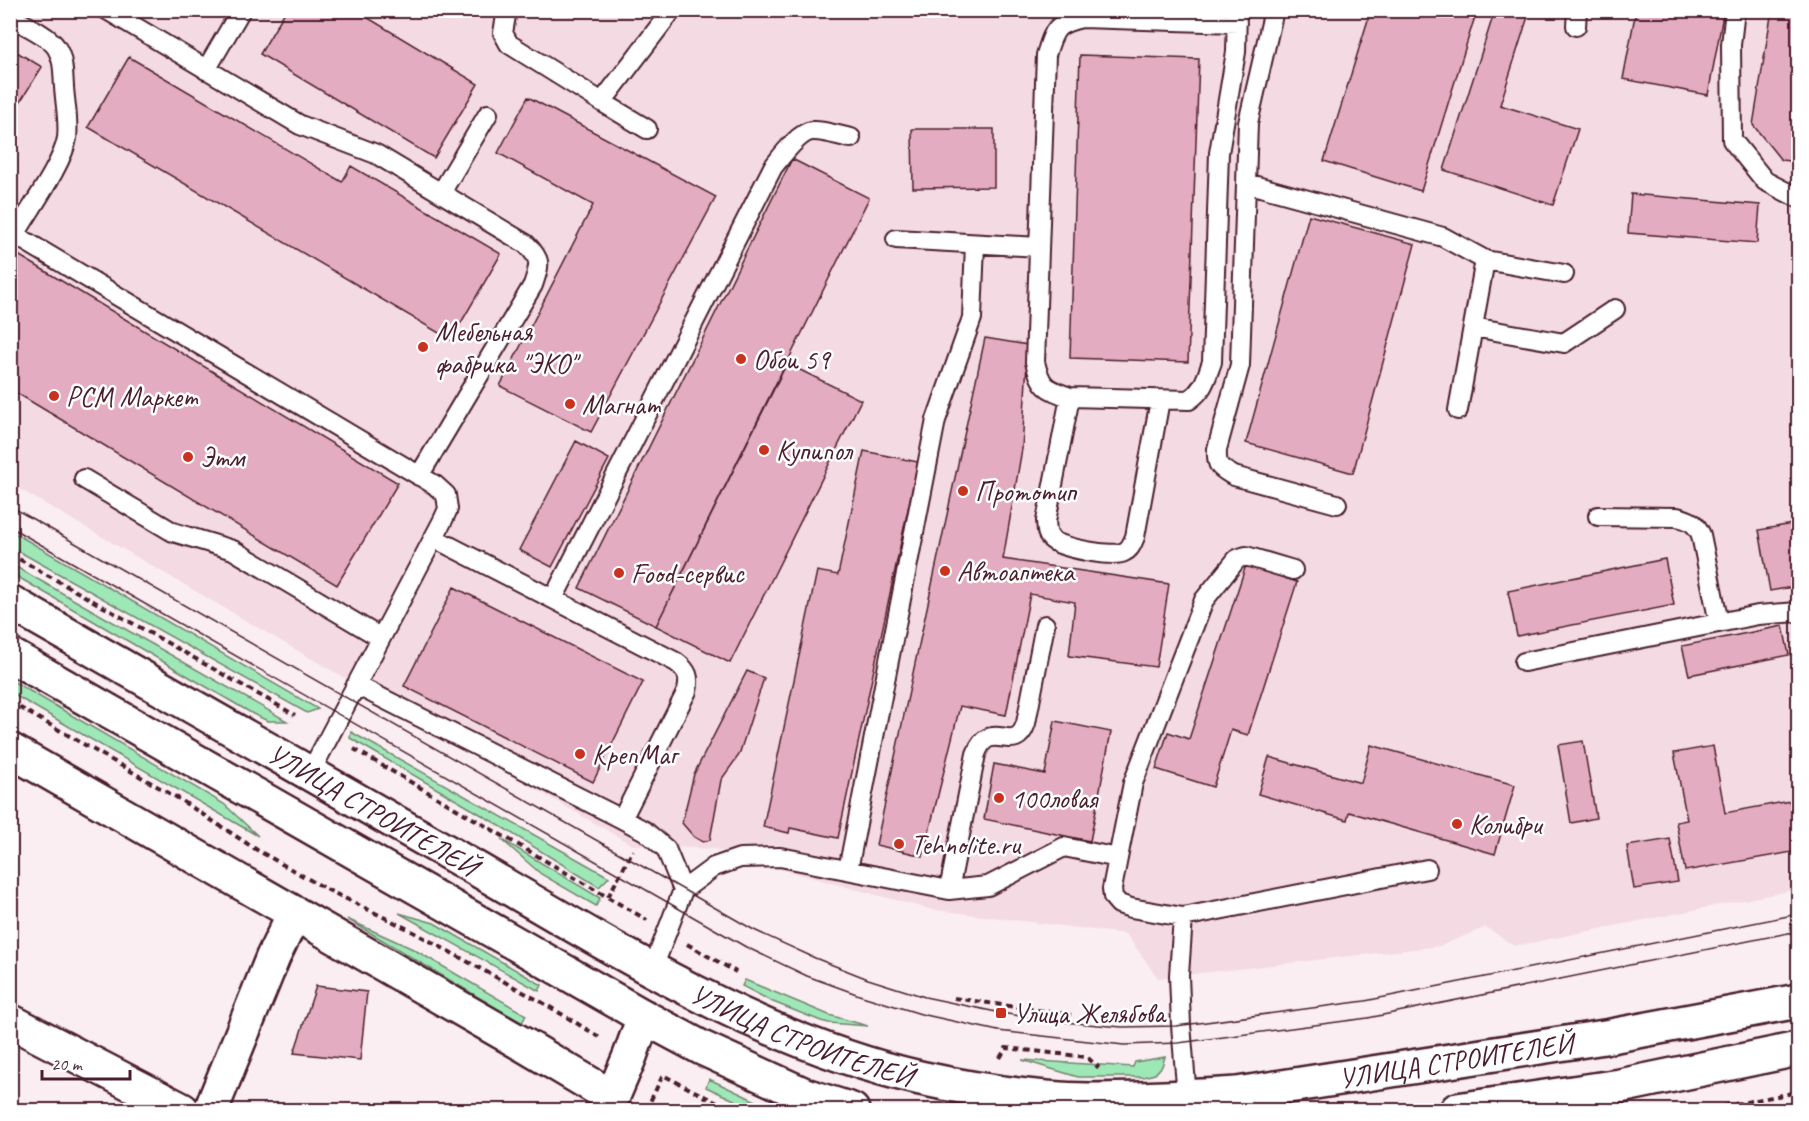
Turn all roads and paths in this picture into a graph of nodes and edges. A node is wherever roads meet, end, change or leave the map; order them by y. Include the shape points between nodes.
1 (107, 10) edge
2 (242, 10) edge
3 (507, 10) edge
4 (672, 10) edge
5 (1274, 10) edge
6 (1735, 10) edge
7 (10, 17) edge
8 (1237, 17) edge
9 (206, 70) junction
10 (602, 102) junction
11 (488, 114) dead end
12 (647, 129) dead end
13 (851, 138) dead end
14 (1246, 183) junction
15 (441, 193) junction
16 (1798, 198) edge
17 (13, 233) edge
18 (896, 239) dead end
19 (975, 244) junction
20 (1039, 247) junction
21 (1485, 260) junction
22 (1564, 274) dead end
23 (1615, 309) dead end
24 (1473, 327) junction
25 (1070, 397) junction
26 (1161, 400) junction
27 (1458, 410) dead end
28 (419, 476) junction
29 (84, 479) dead end
30 (1337, 504) dead end
31 (1598, 516) dead end
32 (434, 538) junction
33 (10, 554) edge
34 (1293, 570) dead end
35 (553, 599) junction
36 (10, 602) edge
37 (1798, 612) edge
38 (1719, 623) junction
39 (1045, 625) dead end
40 (381, 638) junction
41 (10, 655) edge
42 (1524, 662) dead end
43 (356, 685) junction
44 (10, 702) edge
45 (295, 715) dead end
46 (354, 749) dead end
47 (10, 750) edge
48 (310, 773) junction
49 (622, 819) junction
50 (645, 831) junction
51 (1118, 858) junction
52 (1427, 869) dead end
53 (848, 870) junction
54 (682, 890) junction
55 (949, 890) junction
56 (608, 897) junction
57 (294, 914) junction
58 (1183, 917) junction
59 (666, 931) junction
60 (653, 969) junction
61 (736, 972) dead end
62 (954, 998) dead end
63 (1798, 1001) edge
64 (1071, 1015) dead end
65 (644, 1017) junction
66 (10, 1021) edge
67 (600, 1038) dead end
68 (1798, 1050) edge
69 (1000, 1058) dead end
70 (1099, 1068) dead end
71 (1798, 1092) edge
72 (1187, 1097) junction
73 (609, 1104) edge
74 (182, 1110) edge
75 (211, 1110) edge
76 (646, 1110) edge
77 (731, 1110) edge
78 (852, 1110) edge
79 (1456, 1110) edge
80 (1704, 1110) edge

1 - 9 lane
2 - 9 lane
3 - 10 lane via 503,33 509,44
4 - 10 lane
5 - 14 lane via 1248,123
6 - 16 lane via 1731,140 1765,181
7 - 17 lane via 50,41 61,56 67,130 58,162
8 - 20 lane via 1082,18 1063,22 1053,34 1046,55
8 - 26 lane via 1236,52 1219,153 1212,362 1198,394 1189,400
9 - 15 lane via 300,125 376,154
10 - 12 lane
11 - 15 lane
13 - 35 lane via 811,131 798,139 773,167
14 - 21 lane via 1443,237
14 - 30 lane via 1240,364 1216,460 1220,468 1234,476
15 - 28 lane via 526,244 537,255 538,270 533,285
17 - 28 lane
18 - 19 lane
19 - 20 lane
19 - 53 lane via 972,318 936,420
20 - 25 lane via 1035,362 1040,380 1051,391
21 - 22 lane
21 - 24 lane
23 - 24 lane via 1564,343
24 - 27 lane
25 - 26 lane
25 - 26 lane via 1047,532 1052,540 1067,546 1112,555 1130,548 1135,537
28 - 32 lane via 446,495 448,509
29 - 40 lane via 173,532 233,550
31 - 38 lane via 1677,517 1697,525
32 - 35 lane
32 - 40 lane
33 - 45 path
34 - 51 lane via 1246,556 1237,560 1204,600 1133,783
35 - 49 lane via 686,669 687,692
36 - 48 main road, УЛИЦА СТРОИТЕЛЕЙ
37 - 38 lane
38 - 42 lane
39 - 55 lane via 1023,734 1016,738 984,739 976,754
40 - 43 lane
41 - 65 main road, УЛИЦА СТРОИТЕЛЕЙ
43 - 48 lane
43 - 49 lane
44 - 67 path via 176,797 328,891 419,935
46 - 56 path
47 - 57 main road
48 - 60 main road, УЛИЦА СТРОИТЕЛЕЙ
49 - 50 lane
50 - 54 lane via 666,849
50 - 56 path
51 - 55 lane via 1064,847 988,886
51 - 58 lane via 1112,889 1119,904
52 - 58 lane
53 - 54 lane via 780,856 740,858 714,867
53 - 55 lane
54 - 59 lane
56 - 59 path
57 - 73 main road via 526,1046
57 - 75 main road
58 - 72 lane via 1179,975
59 - 60 lane
59 - 61 path
60 - 65 main road
60 - 72 main road, УЛИЦА СТРОИТЕЛЕЙ via 722,1005 822,1049 919,1077 1012,1095 1086,1100
62 - 64 path
63 - 72 main road, УЛИЦА СТРОИТЕЛЕЙ via 1611,1036 1237,1094
65 - 73 main road
65 - 78 main road, УЛИЦА СТРОИТЕЛЕЙ via 805,1095
66 - 74 main road
68 - 79 main road, УЛИЦА СТРОИТЕЛЕЙ via 1620,1086
69 - 70 path via 1006,1048 1087,1057
71 - 80 path
76 - 77 path via 663,1075

